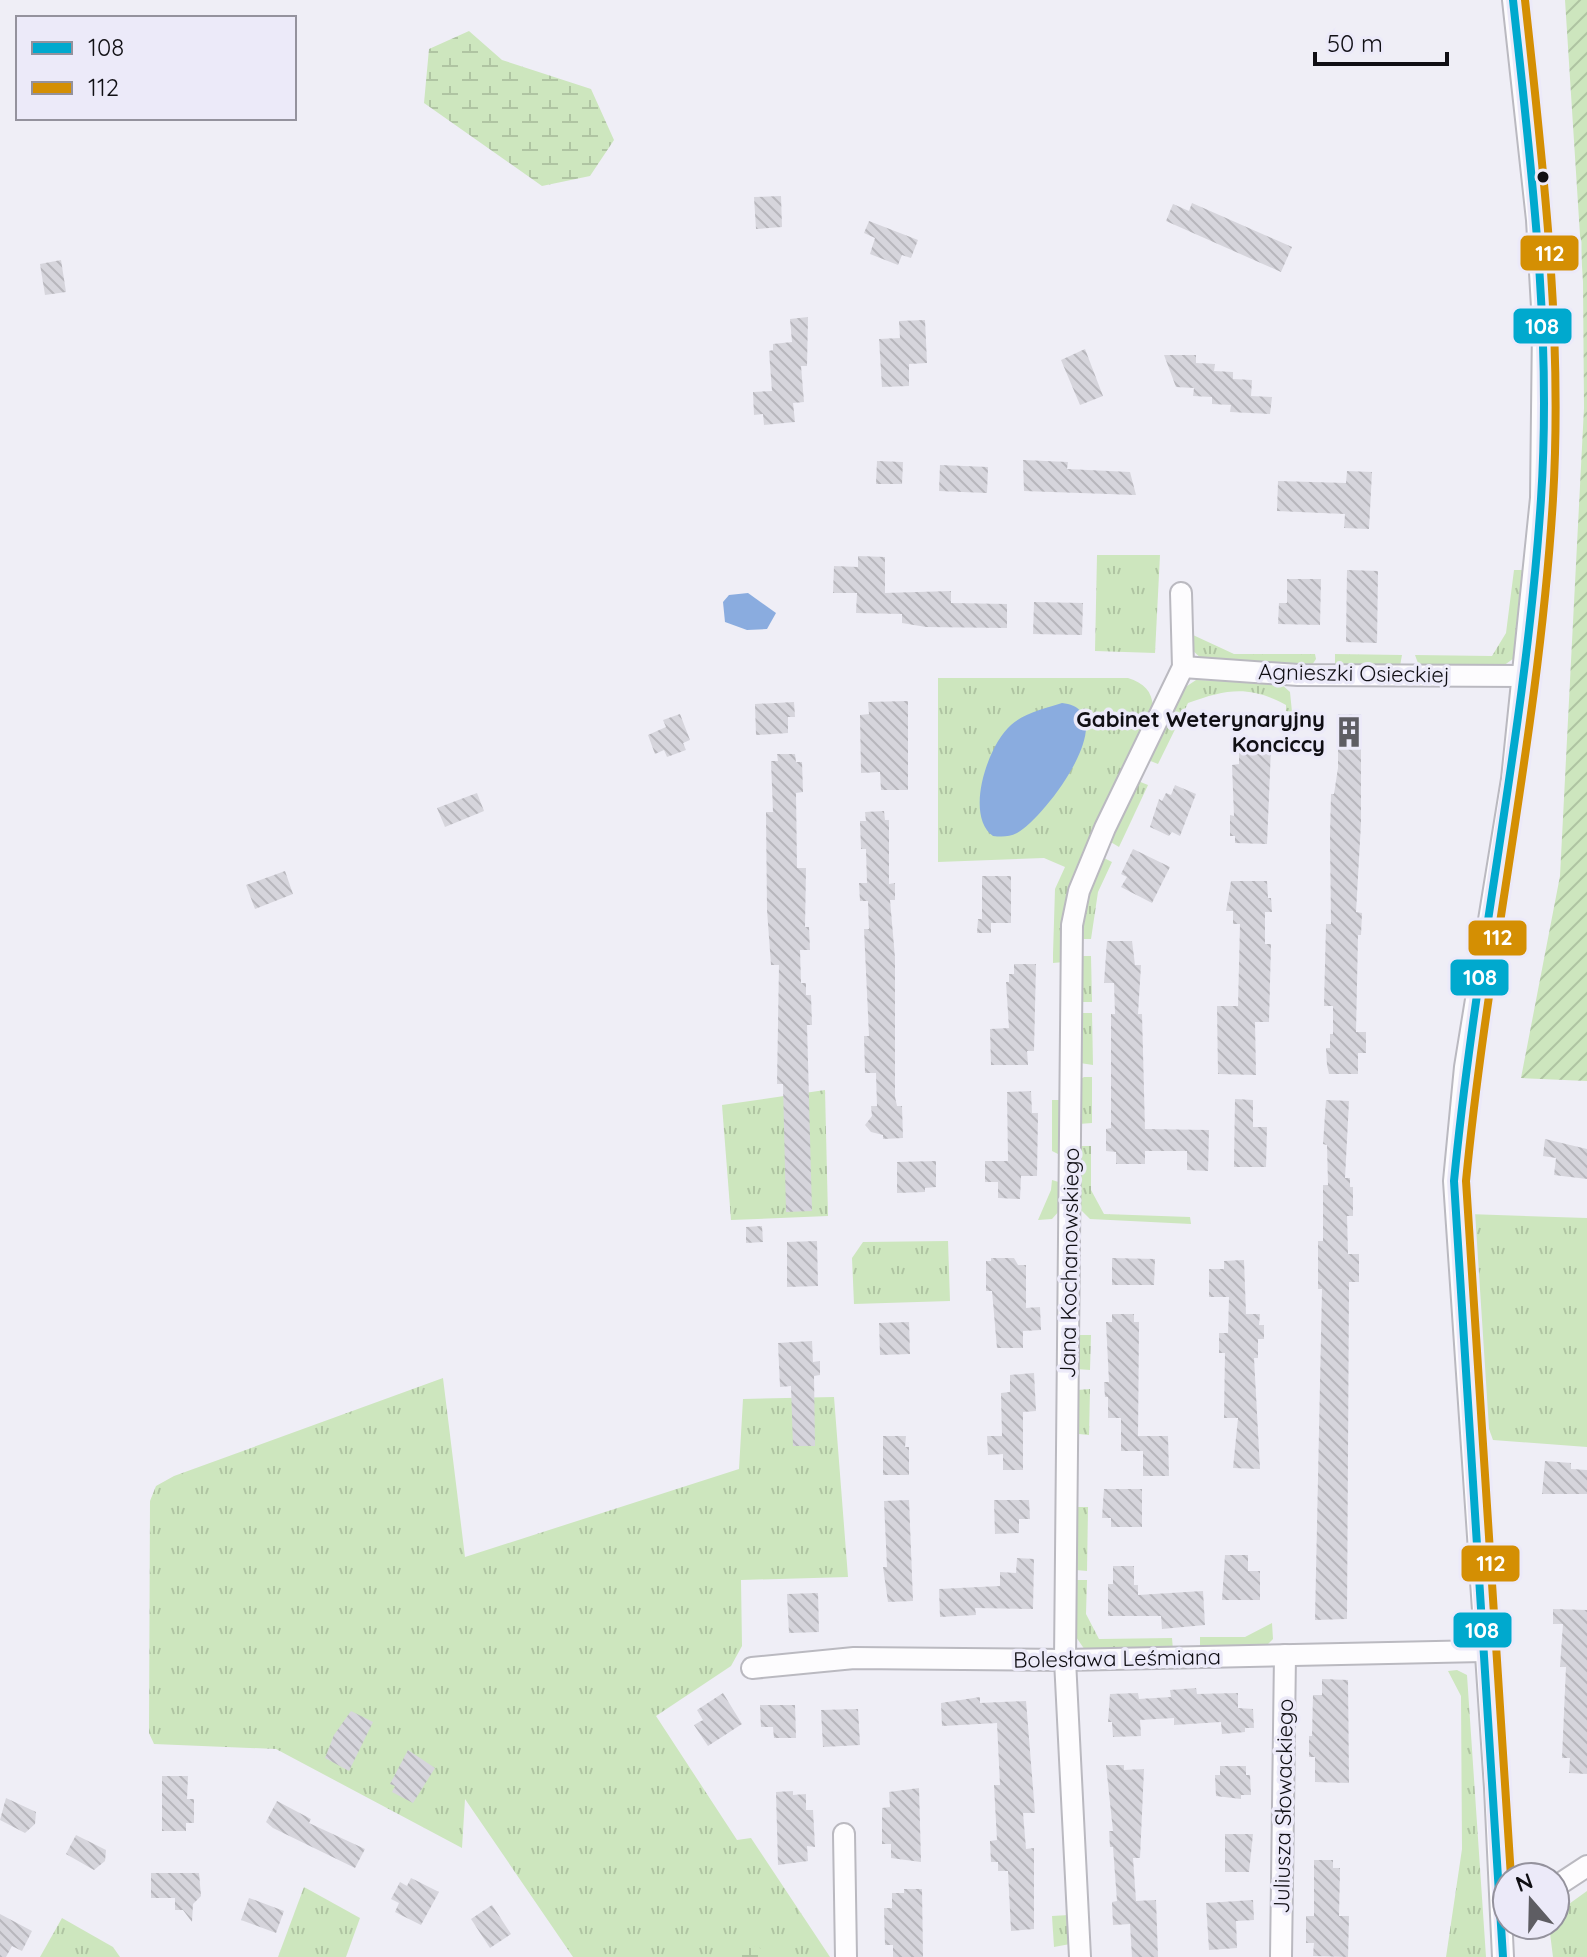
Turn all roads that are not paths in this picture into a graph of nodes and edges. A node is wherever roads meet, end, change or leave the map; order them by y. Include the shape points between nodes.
1 (1513, 0) edge
2 (1181, 593) dead end
3 (1183, 667) junction
4 (1525, 676) junction
5 (1483, 1651) junction
6 (1285, 1655) junction
7 (1065, 1660) junction
8 (752, 1668) dead end
9 (844, 1834) dead end
10 (1500, 1861) edge
11 (846, 1957) edge
12 (1080, 1957) edge
13 (1281, 1957) edge

1 - 4 street via 1543,325 1541,498
2 - 3 street, Jana Kochanowskiego
3 - 4 street, Agnieszki Osieckiej via 1298,675
3 - 7 street, Jana Kochanowskiego via 1105,828 1074,907
4 - 5 street via 1465,1067 1454,1181
5 - 6 street, Bolesława Leśmiana
5 - 10 street
6 - 7 street, Bolesława Leśmiana
6 - 13 street, Juliusza Słowackiego
7 - 8 street, Bolesława Leśmiana via 854,1658
7 - 12 street, Jana Kochanowskiego
9 - 11 street

